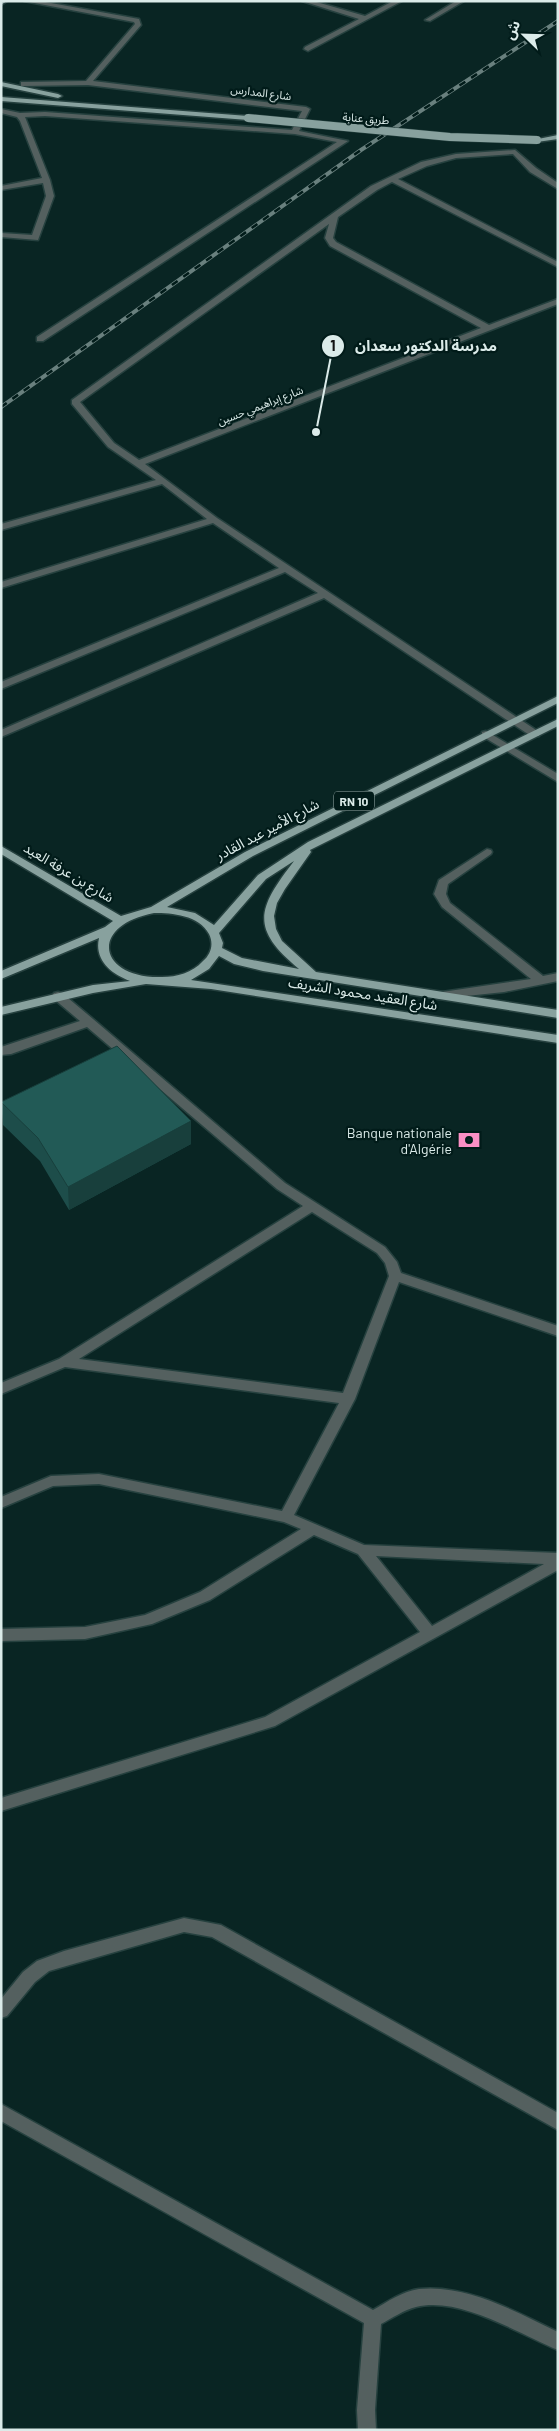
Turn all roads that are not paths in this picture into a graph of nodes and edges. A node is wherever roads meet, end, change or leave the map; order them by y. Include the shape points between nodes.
1 (4, 1) edge
2 (27, 1) edge
3 (305, 1) edge
4 (462, 1) edge
5 (396, 2) edge
6 (1, 3) edge
7 (366, 19) junction
8 (428, 20) dead end
9 (308, 49) dead end
10 (1, 74) edge
11 (88, 83) junction
12 (1, 84) edge
13 (24, 84) junction
14 (48, 94) junction
15 (1, 99) edge
16 (1, 110) edge
17 (172, 112) junction
18 (20, 115) junction
19 (295, 132) junction
20 (558, 137) edge
21 (392, 179) junction
22 (46, 180) junction
23 (558, 187) edge
24 (1, 188) edge
25 (336, 215) junction
26 (1, 236) edge
27 (558, 265) edge
28 (558, 301) edge
29 (488, 328) junction
30 (40, 339) dead end
31 (138, 464) junction
32 (163, 481) junction
33 (214, 520) junction
34 (1, 527) edge
35 (286, 568) junction
36 (1, 585) edge
37 (324, 594) junction
38 (1, 686) edge
39 (558, 699) edge
40 (514, 721) junction
41 (558, 722) edge
42 (1, 734) edge
43 (486, 734) junction
44 (535, 734) junction
45 (507, 747) junction
46 (558, 778) edge
47 (312, 844) junction
48 (1, 849) edge
49 (487, 852) dead end
50 (154, 910) junction
51 (120, 920) junction
52 (109, 930) junction
53 (214, 932) junction
54 (216, 950) junction
55 (1, 976) edge
56 (314, 976) junction
57 (558, 977) edge
58 (540, 980) junction
59 (158, 981) junction
60 (58, 996) junction
61 (440, 997) junction
62 (1, 1011) edge
63 (558, 1014) edge
64 (89, 1022) junction
65 (558, 1040) edge
66 (1, 1051) edge
67 (312, 1207) junction
68 (395, 1276) junction
69 (558, 1331) edge
70 (64, 1362) junction
71 (1, 1388) edge
72 (348, 1399) junction
73 (1, 1503) edge
74 (286, 1516) junction
75 (312, 1529) junction
76 (363, 1550) junction
77 (558, 1559) edge
78 (558, 1563) edge
79 (430, 1634) junction
80 (1, 1635) edge
81 (1, 1805) edge
82 (1, 2011) edge
83 (1, 2112) edge
84 (558, 2122) edge
85 (373, 2319) junction
86 (558, 2341) edge
87 (367, 2430) edge

1 - 6 main road
2 - 11 street via 137,20 139,24
3 - 7 street
4 - 8 street
5 - 7 street
7 - 9 street
10 - 13 main road
11 - 13 street
11 - 19 street, شارع المدارس via 306,109
12 - 14 main road, طريق عنابة
13 - 14 main road
14 - 17 main road, طريق عنابة
15 - 17 main road, طريق عنابة
16 - 18 street
17 - 20 main road, طريق عنابة, bridge via 450,137 537,140
18 - 19 street via 45,114
18 - 22 street
19 - 30 street via 344,141
21 - 23 street via 424,164 448,158 515,152 533,170
21 - 25 street
21 - 27 street
22 - 24 street
22 - 26 street via 50,196 35,238
25 - 29 street via 329,238 333,244
25 - 31 street via 75,402 111,445
28 - 29 street, شارع إبراهيمي حسين
29 - 31 street, شارع إبراهيمي حسين
31 - 32 street
32 - 33 street
32 - 34 street
33 - 35 street
33 - 36 street
35 - 37 street
35 - 38 street
37 - 40 street
37 - 42 street
39 - 40 main road, شارع الأمير عبد القادر / RN 10
40 - 43 main road, شارع الأمير عبد القادر / RN 10
40 - 44 street
41 - 44 main road, RN 10
43 - 45 street
43 - 50 main road, شارع الأمير عبد القادر / RN 10 via 249,854
44 - 45 main road, RN 10
45 - 46 street
45 - 47 main road, RN 10
47 - 53 main road, RN 10 via 262,877
47 - 56 main road via 272,898 267,921 277,944
48 - 51 main road, شارع بن عرفة العيد
49 - 58 street via 443,882 440,894 446,905
50 - 51 main road
50 - 53 main road via 190,914
51 - 52 main road
52 - 55 main road
52 - 59 main road via 103,941 103,953 108,964 136,979
53 - 54 main road via 218,944
54 - 56 main road, شارع العقيد محمود الشريف via 238,961
54 - 59 main road via 206,967 192,975 174,981
56 - 61 main road, شارع العقيد محمود الشريف
57 - 58 street
58 - 61 street
59 - 60 main road via 93,988
59 - 65 main road, شارع العقيد محمود الشريف via 212,985
60 - 62 main road
60 - 64 street
61 - 63 main road, شارع العقيد محمود الشريف
64 - 66 street
64 - 67 street via 223,1139
67 - 68 street via 381,1250 391,1262
67 - 70 street
68 - 69 street
68 - 72 street
70 - 71 street
70 - 72 street
72 - 74 street
73 - 74 street via 51,1481 99,1480
74 - 75 street
75 - 76 street
75 - 80 street via 205,1596 147,1620 85,1633
76 - 77 street
76 - 79 street
78 - 79 street
79 - 81 street via 270,1722
82 - 84 street via 29,1977 43,1966 184,1925 201,1927 215,1930
83 - 85 street
85 - 86 street via 417,2298 452,2300 485,2308
85 - 87 street

